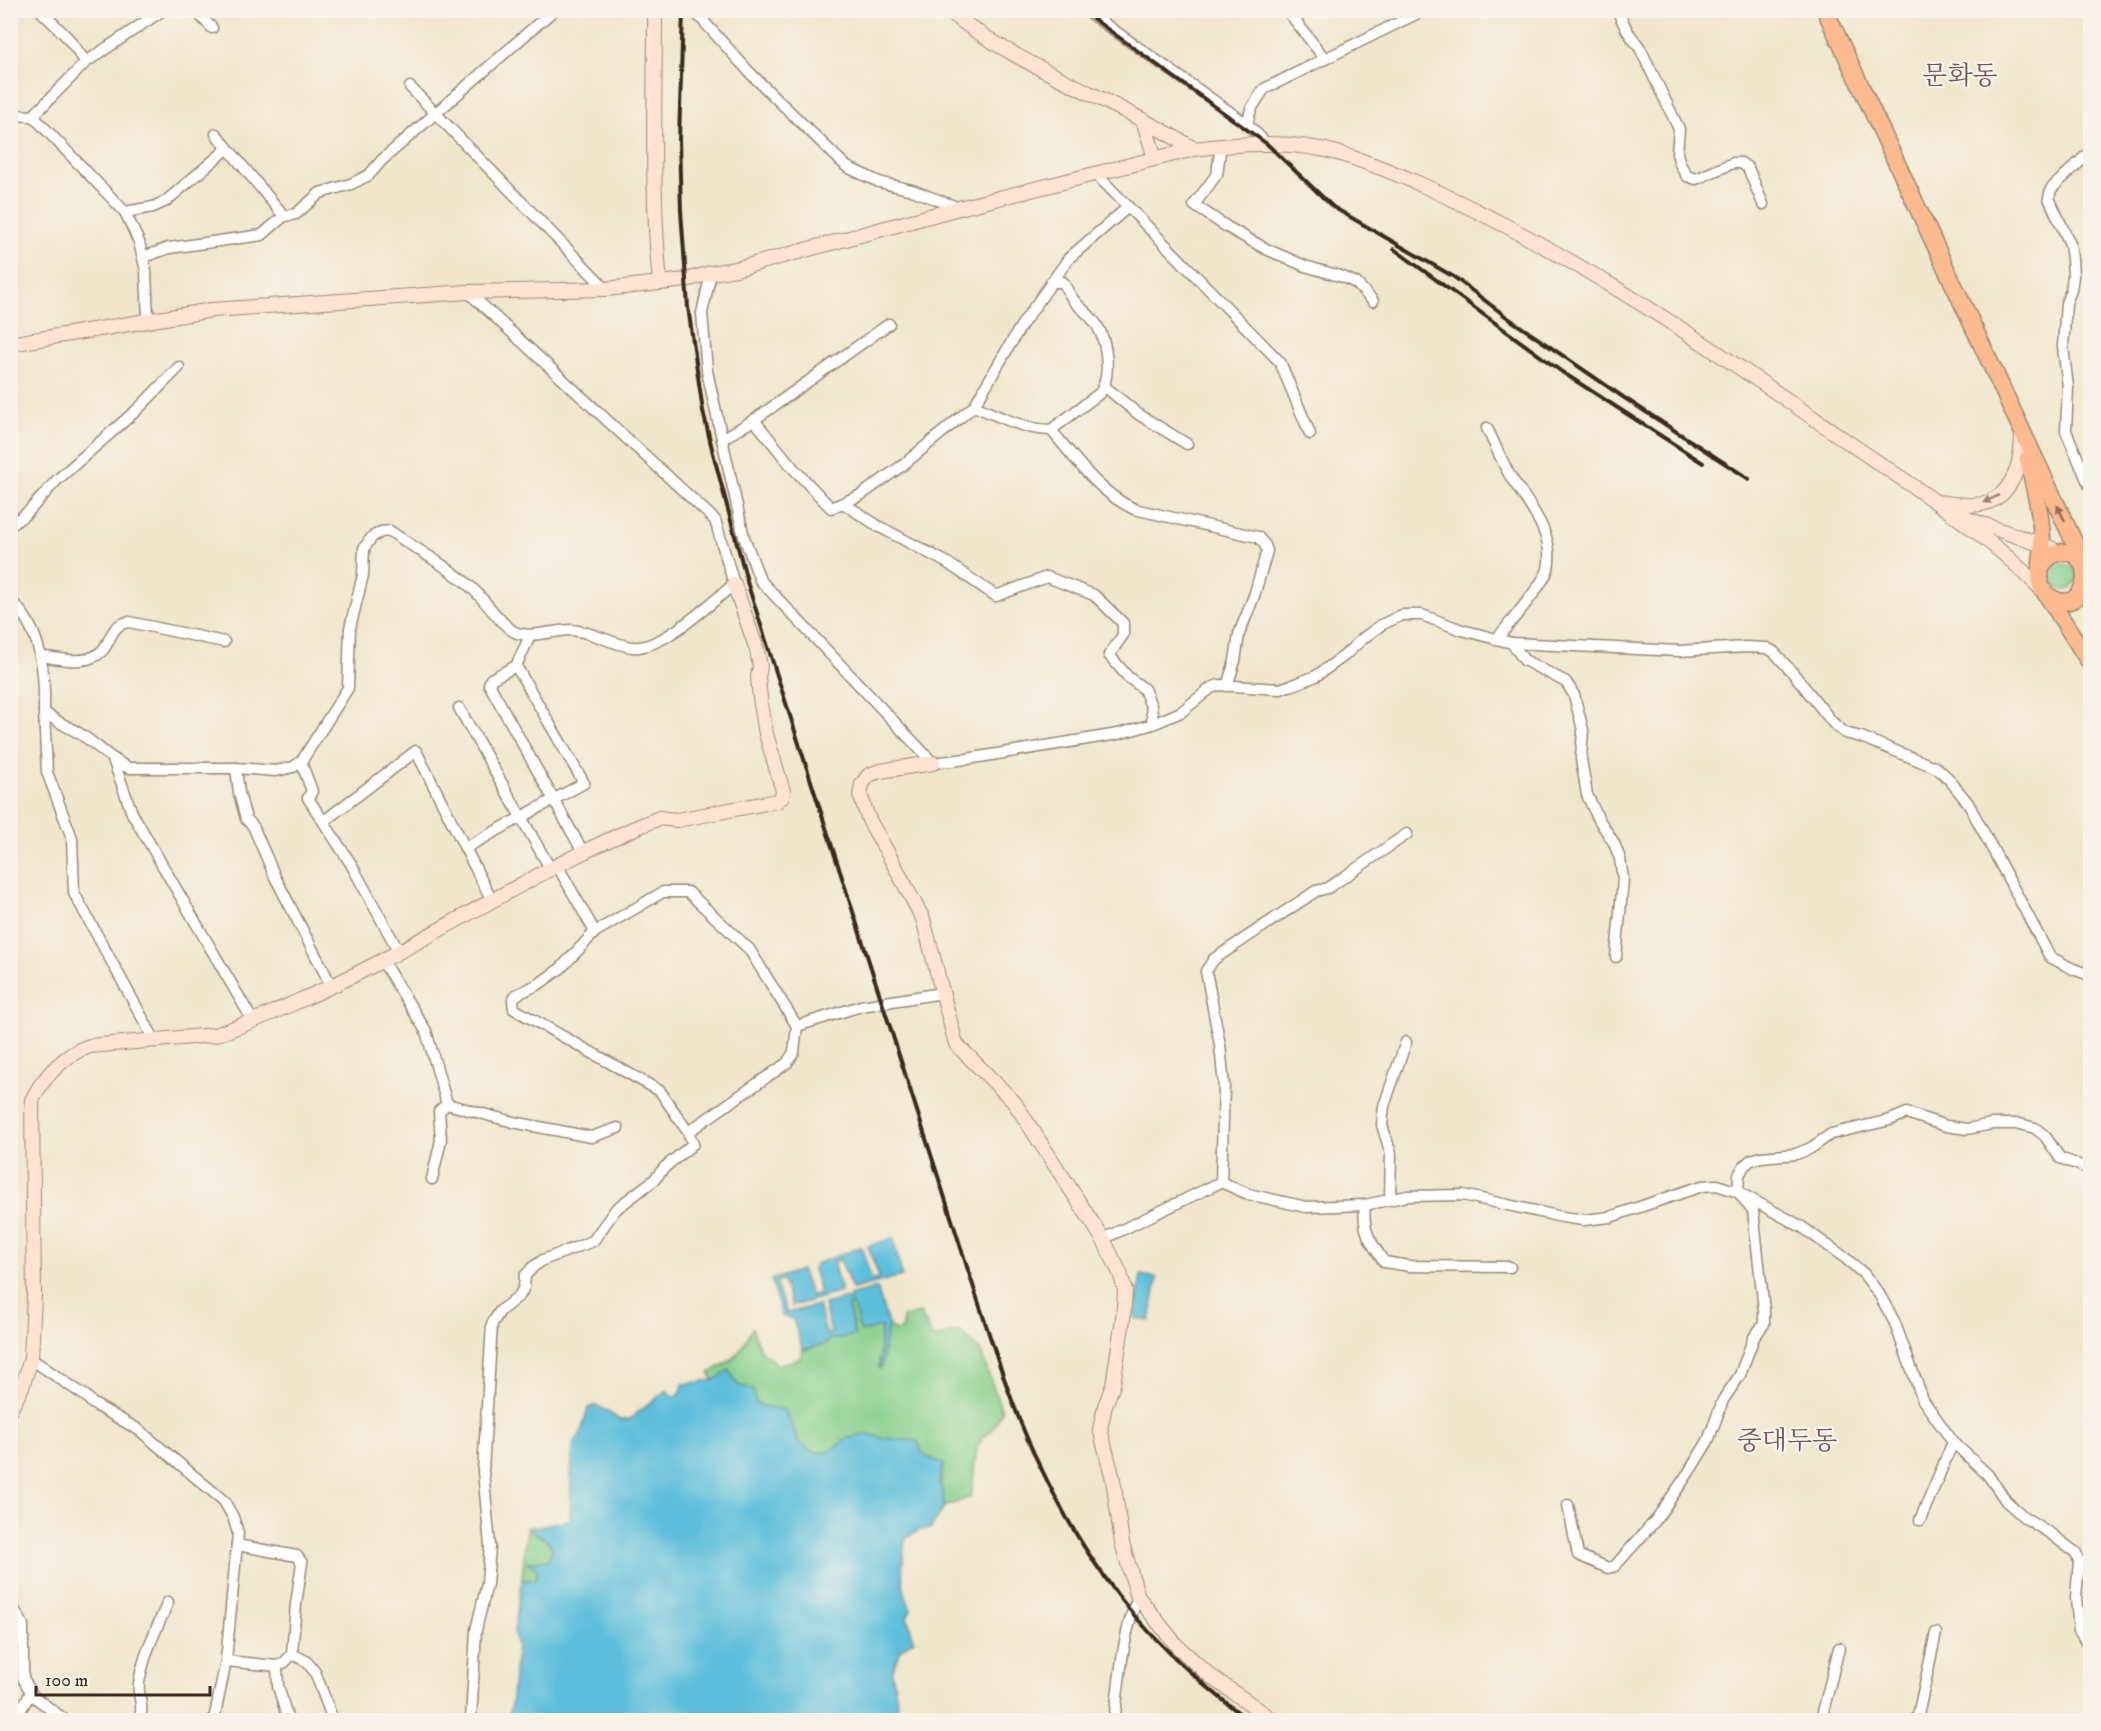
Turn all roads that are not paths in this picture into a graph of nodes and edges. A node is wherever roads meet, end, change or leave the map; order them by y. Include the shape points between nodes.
1 (40, 10) edge
2 (163, 10) edge
3 (195, 10) edge
4 (554, 10) edge
5 (655, 10) edge
6 (947, 10) edge
7 (1085, 10) edge
8 (1287, 10) edge
9 (1424, 10) edge
10 (1617, 10) edge
11 (1825, 10) edge
12 (697, 14) dead end
13 (212, 28) dead end
14 (1325, 58) junction
15 (86, 62) junction
16 (410, 87) dead end
17 (434, 113) junction
18 (10, 115) edge
19 (33, 116) junction
20 (1143, 120) junction
21 (1247, 124) junction
22 (216, 134) dead end
23 (1268, 144) junction
24 (1221, 145) junction
25 (227, 149) junction
26 (1194, 149) junction
27 (2091, 152) edge
28 (1155, 158) junction
29 (1096, 174) junction
30 (1763, 204) dead end
31 (1128, 207) junction
32 (959, 208) junction
33 (126, 212) junction
34 (284, 216) junction
35 (143, 257) junction
36 (711, 273) junction
37 (1051, 282) junction
38 (660, 283) junction
39 (606, 289) junction
40 (468, 292) junction
41 (1373, 302) dead end
42 (147, 320) junction
43 (889, 324) dead end
44 (10, 344) edge
45 (178, 367) dead end
46 (1104, 386) junction
47 (974, 406) junction
48 (754, 420) junction
49 (1487, 428) dead end
50 (1051, 430) junction
51 (2022, 432) junction
52 (1310, 434) dead end
53 (722, 439) junction
54 (1187, 444) dead end
55 (2091, 487) edge
56 (1933, 501) junction
57 (843, 503) junction
58 (1951, 513) junction
59 (11, 527) edge
60 (2043, 545) junction
61 (2067, 552) junction
62 (2040, 570) junction
63 (2088, 571) edge
64 (734, 584) junction
65 (2045, 593) junction
66 (10, 600) edge
67 (530, 636) junction
68 (1496, 640) junction
69 (224, 642) dead end
70 (1512, 643) junction
71 (40, 656) junction
72 (2091, 663) edge
73 (516, 666) junction
74 (1227, 686) junction
75 (459, 708) dead end
76 (44, 712) junction
77 (1154, 724) junction
78 (114, 762) junction
79 (301, 762) junction
80 (933, 763) junction
81 (236, 768) junction
82 (555, 801) junction
83 (522, 819) junction
84 (324, 821) junction
85 (1407, 834) dead end
86 (465, 848) junction
87 (583, 852) junction
88 (553, 867) junction
89 (492, 901) junction
90 (595, 932) junction
91 (399, 952) junction
92 (1616, 957) dead end
93 (383, 962) junction
94 (2091, 975) edge
95 (332, 987) junction
96 (942, 993) junction
97 (253, 1021) junction
98 (796, 1026) junction
99 (154, 1039) junction
100 (1406, 1042) dead end
101 (447, 1104) junction
102 (618, 1128) dead end
103 (688, 1132) junction
104 (2091, 1169) edge
105 (432, 1179) dead end
106 (1221, 1182) junction
107 (1738, 1192) junction
108 (1390, 1198) junction
109 (1365, 1205) junction
110 (1103, 1239) junction
111 (1510, 1267) dead end
112 (32, 1359) junction
113 (10, 1410) edge
114 (1953, 1442) junction
115 (1568, 1505) dead end
116 (1920, 1520) dead end
117 (237, 1545) junction
118 (1138, 1598) junction
119 (10, 1602) edge
120 (168, 1602) dead end
121 (1936, 1633) dead end
122 (23, 1646) junction
123 (2091, 1646) edge
124 (10, 1648) edge
125 (1839, 1648) dead end
126 (292, 1654) junction
127 (226, 1661) junction
128 (277, 1666) junction
129 (31, 1693) junction
130 (14, 1720) edge
131 (65, 1720) edge
132 (140, 1720) edge
133 (214, 1720) edge
134 (288, 1720) edge
135 (333, 1720) edge
136 (471, 1720) edge
137 (1114, 1720) edge
138 (1274, 1720) edge
139 (1821, 1720) edge
140 (1917, 1720) edge

1 - 15 street
2 - 15 street
3 - 13 street
4 - 17 street
5 - 38 street via 654,143
6 - 20 street via 1056,78
7 - 21 street
8 - 14 street
9 - 14 street
10 - 30 street via 1679,129 1677,153 1687,176 1696,179 1741,163 1748,168
11 - 51 main road
12 - 32 street via 752,75 847,167 879,182
14 - 21 street via 1264,89
15 - 19 street
16 - 17 street
17 - 34 street via 369,175 320,193 296,214
17 - 39 street
18 - 19 street
19 - 33 street
20 - 26 street
20 - 28 street
21 - 23 street
22 - 25 street
23 - 24 street
23 - 56 street via 1339,154 1404,176 1539,243 1713,348
24 - 26 street
24 - 41 street via 1217,174 1194,205 1266,249 1356,283
25 - 33 street via 166,201
25 - 34 street
26 - 28 street
27 - 55 street via 2051,189 2049,198 2070,244 2072,259 2062,347 2068,387 2066,431
28 - 29 street
29 - 31 street
29 - 32 street
31 - 37 street via 1069,258
31 - 52 street via 1280,362
32 - 36 street
33 - 35 street
34 - 35 street via 262,235 169,248
35 - 42 street
36 - 38 street
36 - 53 street via 702,313 707,371
37 - 46 street via 1063,282 1073,300 1095,321 1106,351
37 - 47 street
38 - 39 street
39 - 40 street
40 - 42 street via 212,310
40 - 64 street via 715,520
42 - 44 street
43 - 48 street
45 - 59 street
46 - 50 street
46 - 54 street via 1138,414
47 - 50 street via 1016,424
47 - 57 street via 903,465
48 - 53 street
48 - 57 street via 831,508
49 - 68 street via 1509,473 1537,516 1549,556 1548,571
50 - 74 street via 1118,501 1134,509 1258,537 1265,545 1267,551 1239,634
51 -> 56 street via 2019,468 2000,495 1970,506
51 - 60 main road via 2041,516
63 -> 51 main road
53 - 80 street via 744,537 760,580
56 - 58 street
57 - 77 street via 946,562 996,596 1047,577 1094,595 1123,623 1123,635 1109,655 1144,689
58 - 60 street
58 - 65 street via 1998,548
60 - 61 street
60 - 62 main road
61 - 62 main road via 2050,556
61 - 63 main road via 2075,554
62 - 65 main road
63 - 65 main road via 2088,582 2080,596 2066,602
64 - 67 street via 665,638 643,646 624,645 581,631 555,630
64 - 87 street via 757,650 766,734 782,797 677,820 659,818
65 - 72 main road
66 - 71 street via 27,618
67 - 73 street
67 - 79 street via 513,632 472,588 390,531 381,532 364,548 363,575 350,628 348,688
68 - 70 street
68 - 74 street via 1422,615 1402,615 1381,625 1307,680 1280,689
69 - 71 street via 129,622 115,627 104,651 92,658
70 - 92 street via 1524,660 1566,682 1574,695 1583,730 1581,759 1587,795 1620,859 1623,879
70 - 94 street via 1679,651 1746,647 1774,652 1845,733 1937,768 1948,778 1968,803 2050,957
71 - 76 street
73 - 82 street via 491,679 489,684
73 - 82 street via 584,783
74 - 77 street via 1211,688 1181,712
75 - 83 street
76 - 78 street
76 - 99 street via 47,772 72,837 74,892
77 - 80 street via 1118,734
78 - 81 street via 129,768
78 - 97 street via 132,813
79 - 81 street via 276,771
79 - 84 street via 312,791 308,798
80 - 96 street via 869,775 860,795 869,820 922,919
81 - 95 street via 246,819 253,826
82 - 83 street
82 - 87 street
83 - 86 street
83 - 88 street
84 - 86 street via 416,751
84 - 91 street
85 - 106 street via 1328,888 1316,891 1254,931 1214,959 1206,971 1224,1086
86 - 89 street
87 - 88 street
88 - 89 street
88 - 90 street
89 - 91 street
90 - 98 street via 663,892 688,892 749,949
90 - 103 street via 561,968 516,995 514,1009 660,1091
91 - 93 street
93 - 95 street
93 - 101 street via 426,1031
95 - 97 street
96 - 98 street via 861,1006
96 - 110 street via 956,1044 1014,1102
97 - 99 street via 214,1035
98 - 103 street via 794,1052 787,1063
99 - 112 street via 78,1050 50,1074 32,1100
100 - 108 street via 1384,1106 1382,1125 1391,1154
101 - 102 street via 591,1137
101 - 105 street via 439,1111 441,1140
103 - 136 street via 693,1144 616,1209 593,1240 533,1267 525,1276 520,1295 500,1311 492,1324 483,1471 490,1546 487,1584 476,1630
104 - 107 street via 2060,1158 2035,1128 1992,1124 1967,1129 1907,1113 1831,1134 1796,1154 1751,1160 1739,1175
106 - 109 street via 1248,1194 1306,1207
106 - 110 street
107 - 108 street via 1717,1185 1702,1186 1610,1217 1584,1220 1463,1195
107 - 114 street via 1802,1227 1864,1274 1894,1321 1923,1400
107 - 115 street via 1753,1210 1764,1324 1754,1337 1740,1375 1723,1400 1708,1441 1655,1521 1615,1566 1608,1568 1578,1555
108 - 109 street
109 - 111 street via 1367,1237 1384,1262
110 - 118 street via 1125,1290 1118,1358 1100,1429 1113,1479 1122,1543
112 - 113 street
112 - 117 street via 92,1403 139,1430 224,1501 238,1533
114 - 116 street
114 - 123 street via 1988,1475 2006,1501 2076,1554 2079,1631
117 - 126 street via 297,1556 302,1563
117 - 127 street
118 - 137 street via 1127,1634
118 - 138 street via 1177,1646 1209,1675
119 - 122 street via 23,1625
120 - 132 street via 145,1654 139,1687 143,1710
121 - 140 street
122 - 124 street
122 - 129 street via 23,1678
125 - 139 street
126 - 128 street
126 - 135 street via 306,1661 315,1672
127 - 128 street
127 - 133 street
128 - 134 street via 278,1686
129 - 130 street
129 - 131 street

